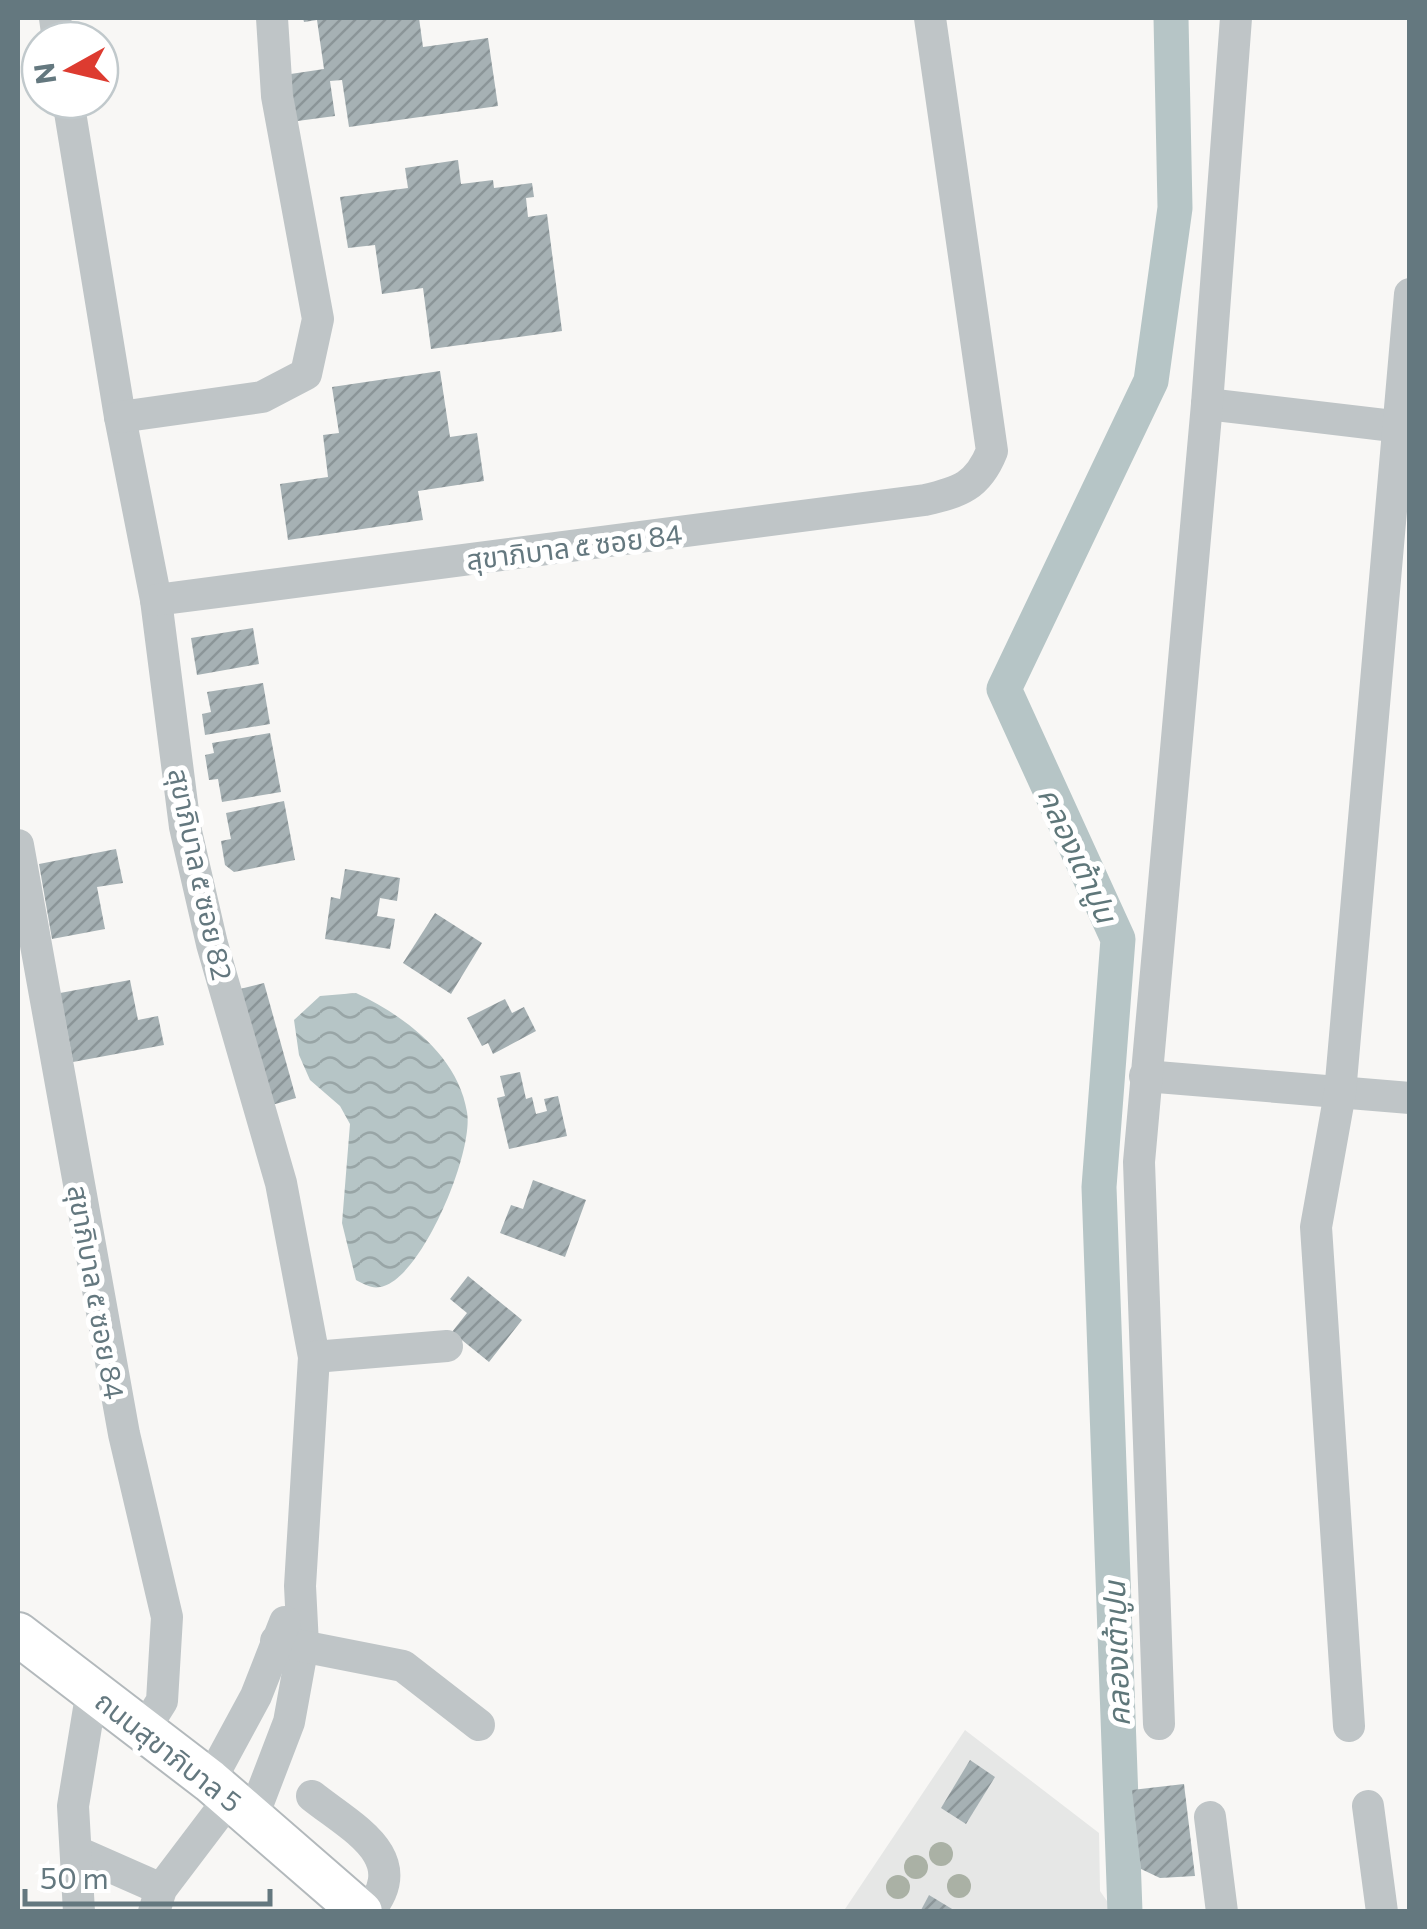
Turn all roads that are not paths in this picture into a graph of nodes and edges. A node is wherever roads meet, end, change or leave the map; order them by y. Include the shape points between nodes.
1 (272, 18) edge
2 (930, 18) edge
3 (1236, 18) edge
4 (71, 120) edge
5 (1410, 294) edge
6 (1207, 404) junction
7 (120, 416) junction
8 (1403, 427) edge
9 (156, 600) junction
10 (18, 845) edge
11 (1145, 1076) junction
12 (1340, 1093) junction
13 (1410, 1098) edge
14 (447, 1346) dead end
15 (314, 1357) junction
16 (18, 1634) edge
17 (290, 1643) junction
18 (92, 1690) junction
19 (1159, 1724) dead end
20 (479, 1725) dead end
21 (1349, 1726) dead end
22 (142, 1733) junction
23 (312, 1796) dead end
24 (231, 1798) junction
25 (1368, 1806) dead end
26 (1210, 1817) dead end
27 (77, 1852) junction
28 (157, 1900) edge
29 (80, 1912) edge
30 (365, 1912) edge
31 (1222, 1912) edge
32 (1382, 1912) edge

1 - 7 street via 276,96 318,319 306,374 262,397
2 - 9 street, สุขาภิบาล ๕ ซอย 84 via 992,451 966,490
3 - 6 street
4 - 7 street, สุขาภิบาล ๕ ซอย 82
5 - 8 street
6 - 8 street
6 - 11 street
7 - 9 street, สุขาภิบาล ๕ ซอย 82
8 - 12 street
9 - 15 street, สุขาภิบาล ๕ ซอย 82 via 185,827 280,1184
10 - 22 street, สุขาภิบาล ๕ ซอย 84 via 120,1414 167,1617 162,1701
11 - 12 street
11 - 19 street via 1139,1230
12 - 13 street
12 - 21 street via 1316,1227
14 - 15 street
15 - 17 street, สุขาภิบาล ๕ ซอย 82 via 300,1586
16 - 18 main road, ถนนสุขาภิบาล 5
17 - 20 street via 403,1666
17 - 24 street, สุขาภิบาล ๕ ซอย 82 via 256,1696
17 - 24 street, สุขาภิบาล ๕ ซอย 82 via 289,1722
18 - 22 main road, ถนนสุขาภิบาล 5
18 - 27 street via 73,1806
22 - 24 main road, ถนนสุขาภิบาล 5
23 - 30 street via 372,1844 386,1868 386,1885
24 - 28 street
24 - 30 main road, ถนนสุขาภิบาล 5
25 - 32 street
26 - 31 street
27 - 28 street
27 - 29 street

